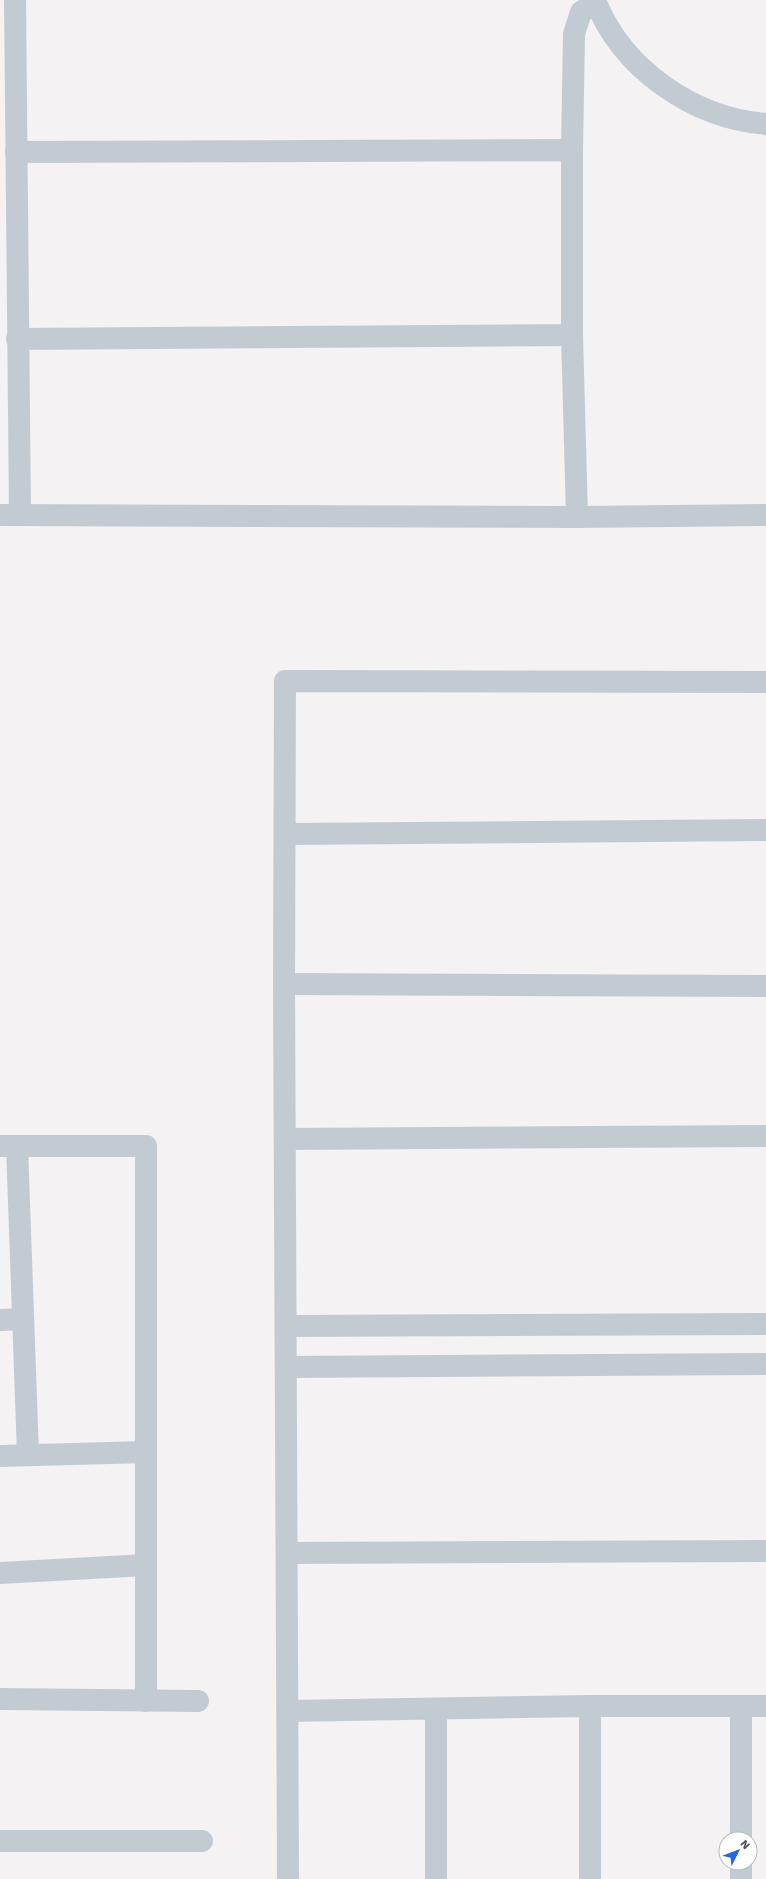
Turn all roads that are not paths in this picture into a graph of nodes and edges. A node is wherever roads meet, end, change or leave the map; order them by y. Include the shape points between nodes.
1 (15, 0) edge
2 (596, 1) edge
3 (766, 124) edge
4 (572, 150) junction
5 (16, 152) junction
6 (572, 334) junction
7 (17, 339) junction
8 (10, 515) edge
9 (766, 515) edge
10 (577, 517) junction
11 (766, 682) edge
12 (766, 830) edge
13 (285, 834) junction
14 (284, 984) junction
15 (766, 986) edge
16 (766, 1136) edge
17 (285, 1138) junction
18 (9, 1146) edge
19 (23, 1318) junction
20 (0, 1320) edge
21 (766, 1324) edge
22 (286, 1326) junction
23 (766, 1364) edge
24 (287, 1367) junction
25 (146, 1452) junction
26 (28, 1455) junction
27 (0, 1456) edge
28 (766, 1551) edge
29 (287, 1553) junction
30 (146, 1565) junction
31 (0, 1572) edge
32 (0, 1699) edge
33 (146, 1701) junction
34 (198, 1701) dead end
35 (590, 1706) junction
36 (741, 1706) junction
37 (766, 1706) edge
38 (436, 1709) junction
39 (288, 1711) junction
40 (741, 1831) edge
41 (0, 1841) edge
42 (202, 1841) dead end
43 (288, 1879) edge
44 (436, 1879) edge
45 (590, 1879) edge

1 - 5 street
2 - 3 street via 612,33 633,59 658,82 687,101 718,114
2 - 4 street via 581,12 574,34
4 - 5 street
4 - 6 street
5 - 7 street
6 - 7 street
6 - 10 street
7 - 8 street
8 - 10 street
9 - 10 street
11 - 13 street via 285,682
12 - 13 street
13 - 14 street
14 - 15 street
14 - 17 street
16 - 17 street
17 - 22 street
18 - 19 street
18 - 25 street via 146,1146
19 - 20 street
19 - 26 street
21 - 22 street
22 - 24 street
23 - 24 street
24 - 29 street
25 - 26 street
25 - 30 street
26 - 27 street
28 - 29 street
29 - 39 street
30 - 31 street
30 - 33 street
32 - 33 street
33 - 34 street
35 - 36 street
35 - 38 street
35 - 45 street
36 - 37 street
36 - 40 street
38 - 39 street
38 - 44 street
39 - 43 street
41 - 42 street

